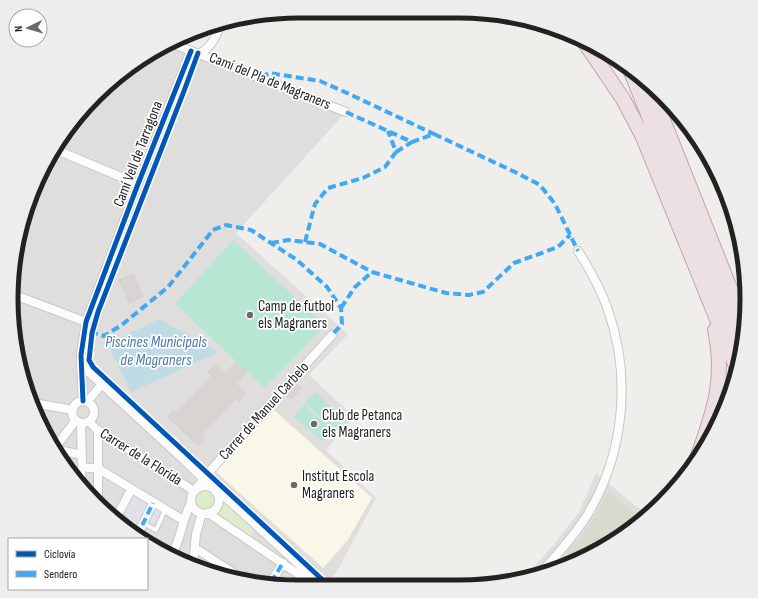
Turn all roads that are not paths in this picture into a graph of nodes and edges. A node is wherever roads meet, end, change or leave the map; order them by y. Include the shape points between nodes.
1 (219, 30) edge
2 (178, 46) edge
3 (191, 51) junction
4 (590, 51) edge
5 (200, 53) junction
6 (634, 80) edge
7 (654, 96) edge
8 (346, 112) dead end
9 (60, 151) edge
10 (138, 184) junction
11 (684, 237) junction
12 (578, 251) dead end
13 (18, 296) edge
14 (739, 312) edge
15 (86, 322) junction
16 (332, 335) dead end
17 (737, 340) edge
18 (733, 360) edge
19 (81, 365) junction
20 (102, 384) junction
21 (85, 402) junction
22 (38, 404) edge
23 (72, 410) junction
24 (82, 422) junction
25 (98, 430) junction
26 (706, 433) edge
27 (59, 444) edge
28 (62, 451) edge
29 (82, 455) junction
30 (82, 467) junction
31 (99, 469) junction
32 (81, 476) edge
33 (204, 479) junction
34 (131, 490) junction
35 (195, 490) junction
36 (214, 490) junction
37 (98, 496) edge
38 (153, 503) junction
39 (191, 503) junction
40 (165, 510) junction
41 (205, 513) junction
42 (118, 514) edge
43 (183, 520) junction
44 (143, 523) junction
45 (258, 528) junction
46 (140, 530) edge
47 (248, 541) junction
48 (195, 548) junction
49 (174, 550) edge
50 (194, 560) edge
51 (283, 564) junction
52 (547, 566) edge
53 (232, 572) edge
54 (307, 575) junction
55 (273, 579) edge
56 (313, 580) edge

1 - 5 street via 205,51
2 - 3 street, Camí del Pla de Magraners
3 - 5 street, Camí del Pla de Magraners
3 - 10 street, Camí Vell de Tarragona
4 - 11 highway via 636,122
5 - 8 street, Camí del Pla de Magraners
6 - 17 highway
7 - 14 highway
9 - 10 street
10 - 15 street, Camí Vell de Tarragona
11 - 18 highway
11 - 26 highway via 688,256 717,339 719,380
12 - 52 street via 595,278 611,318 621,378 620,419 610,464 593,505 569,541
13 - 15 street
15 - 19 street, Camí Vell de Tarragona
16 - 33 street, Carrer de Manuel Carbelo
19 - 20 street
19 - 21 street, Camí Vell de Tarragona
20 - 21 street
20 - 33 street
21 - 23 street via 77,403
21 - 24 street via 94,411 92,418
22 - 23 street
23 - 24 street via 73,416
24 - 25 street, Carrer de la Florida
24 - 27 street
24 - 29 street
25 - 31 street
25 - 35 street, Carrer de la Florida
28 - 29 street
29 - 30 street
30 - 31 street
30 - 32 street
31 - 34 street
31 - 37 street
33 - 35 street, Carrer de Manuel Carbelo
33 - 36 street
34 - 38 street
34 - 42 street
35 - 36 street via 204,486
35 - 39 street
36 - 41 street via 218,502 214,510
36 - 45 street
38 - 40 street
38 - 44 street
39 - 41 street via 194,508
39 - 43 street
40 - 43 street
40 - 44 lane via 156,530
41 - 47 street
41 - 48 street via 196,534
43 - 49 street
44 - 46 street
45 - 47 street via 256,535
45 - 54 street via 304,569
47 - 51 street
48 - 50 street
48 - 53 street
51 - 54 street via 300,576
51 - 55 street
54 - 56 street

